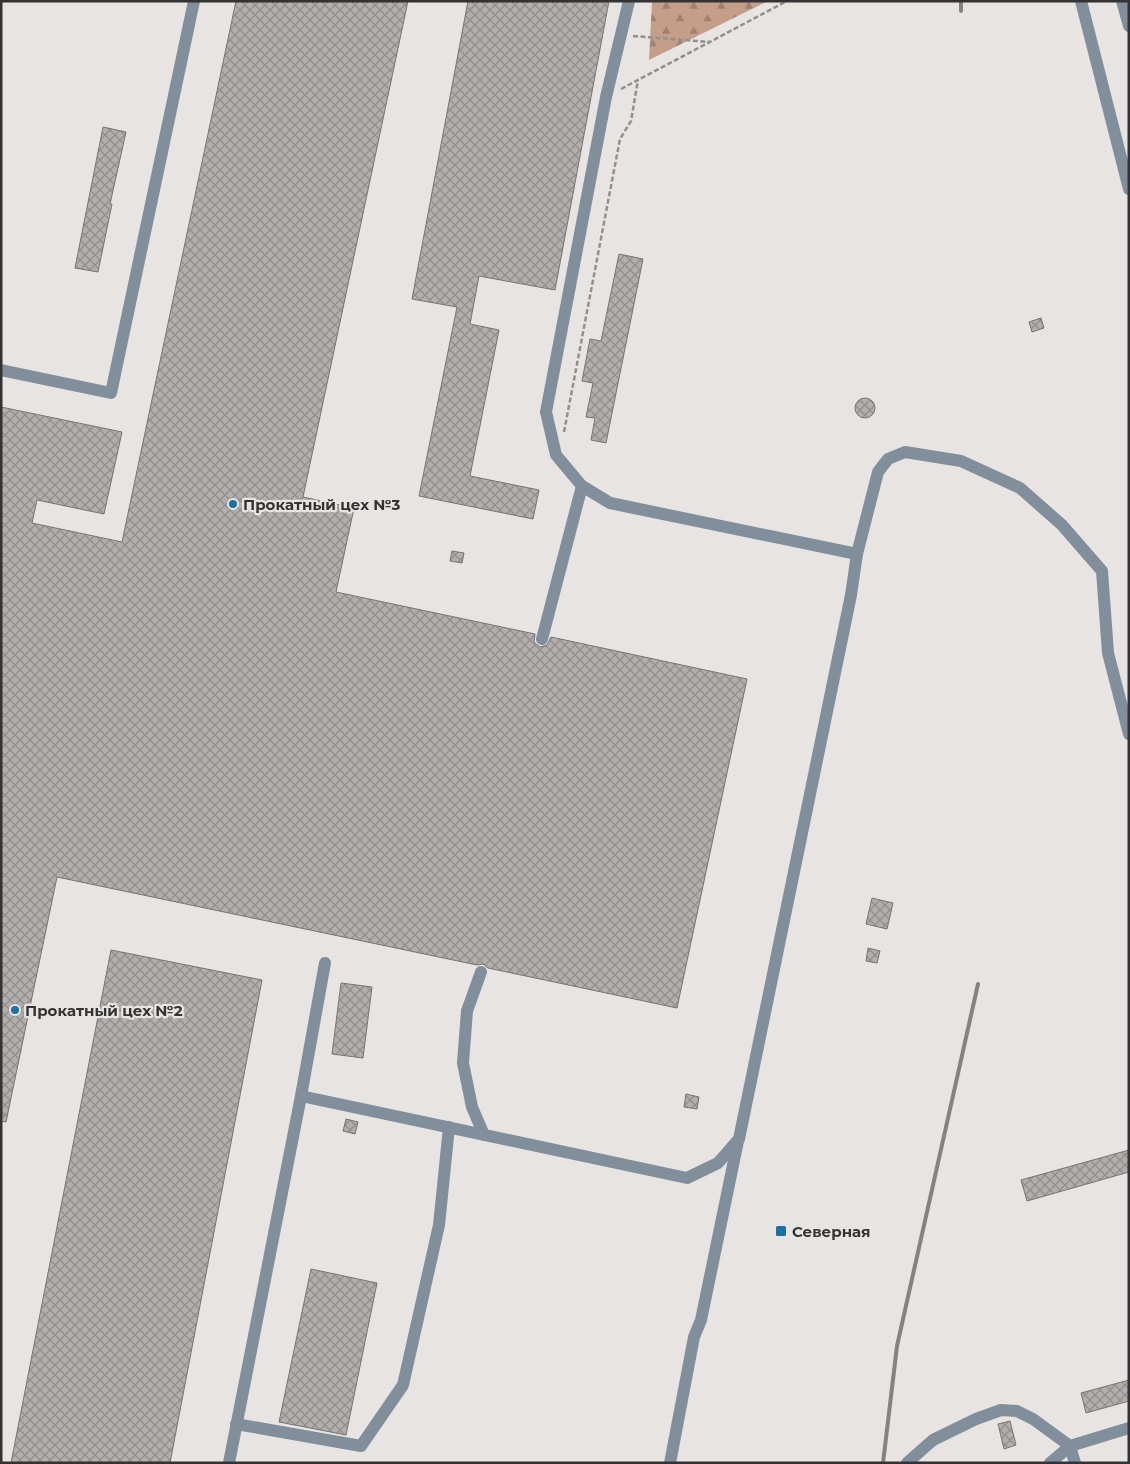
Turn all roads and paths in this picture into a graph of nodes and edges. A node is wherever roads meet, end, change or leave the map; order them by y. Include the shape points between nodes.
1 (194, 1) edge
2 (629, 1) edge
3 (788, 1) edge
4 (1081, 1) edge
5 (1122, 1) edge
6 (1129, 26) edge
7 (621, 35) junction
8 (711, 42) junction
9 (638, 80) junction
10 (606, 96) junction
11 (1129, 189) edge
12 (1, 370) edge
13 (559, 459) junction
14 (582, 486) junction
15 (857, 554) junction
16 (542, 639) dead end
17 (1129, 734) edge
18 (325, 963) dead end
19 (481, 972) dead end
20 (301, 1096) junction
21 (449, 1128) junction
22 (484, 1135) junction
23 (739, 1139) junction
24 (236, 1424) junction
25 (1129, 1428) edge
26 (1070, 1446) junction
27 (229, 1463) edge
28 (670, 1463) edge
29 (908, 1463) edge
30 (1050, 1463) edge
31 (1075, 1463) edge

1 - 12 lane via 111,393
2 - 7 lane
3 - 8 path
4 - 11 lane
5 - 6 lane
7 - 8 path
7 - 10 lane
8 - 9 path
9 - 10 path
9 - 13 path via 632,120 620,139
10 - 13 lane via 546,412
13 - 14 lane
14 - 15 lane via 610,503
14 - 16 lane
15 - 17 lane via 878,472 888,459 905,452 961,461 1020,488 1062,525 1102,571 1108,653
15 - 23 lane via 852,595
18 - 20 lane
19 - 22 lane via 467,1011 463,1063 472,1107
20 - 21 lane
20 - 24 lane
21 - 22 lane
21 - 24 lane via 439,1226 403,1385 361,1446
22 - 23 lane via 687,1178 718,1163
23 - 28 lane via 701,1320 694,1337
24 - 27 lane
25 - 26 lane
26 - 29 lane via 1034,1419 1017,1411 1000,1410 933,1440
26 - 30 lane
26 - 31 lane

